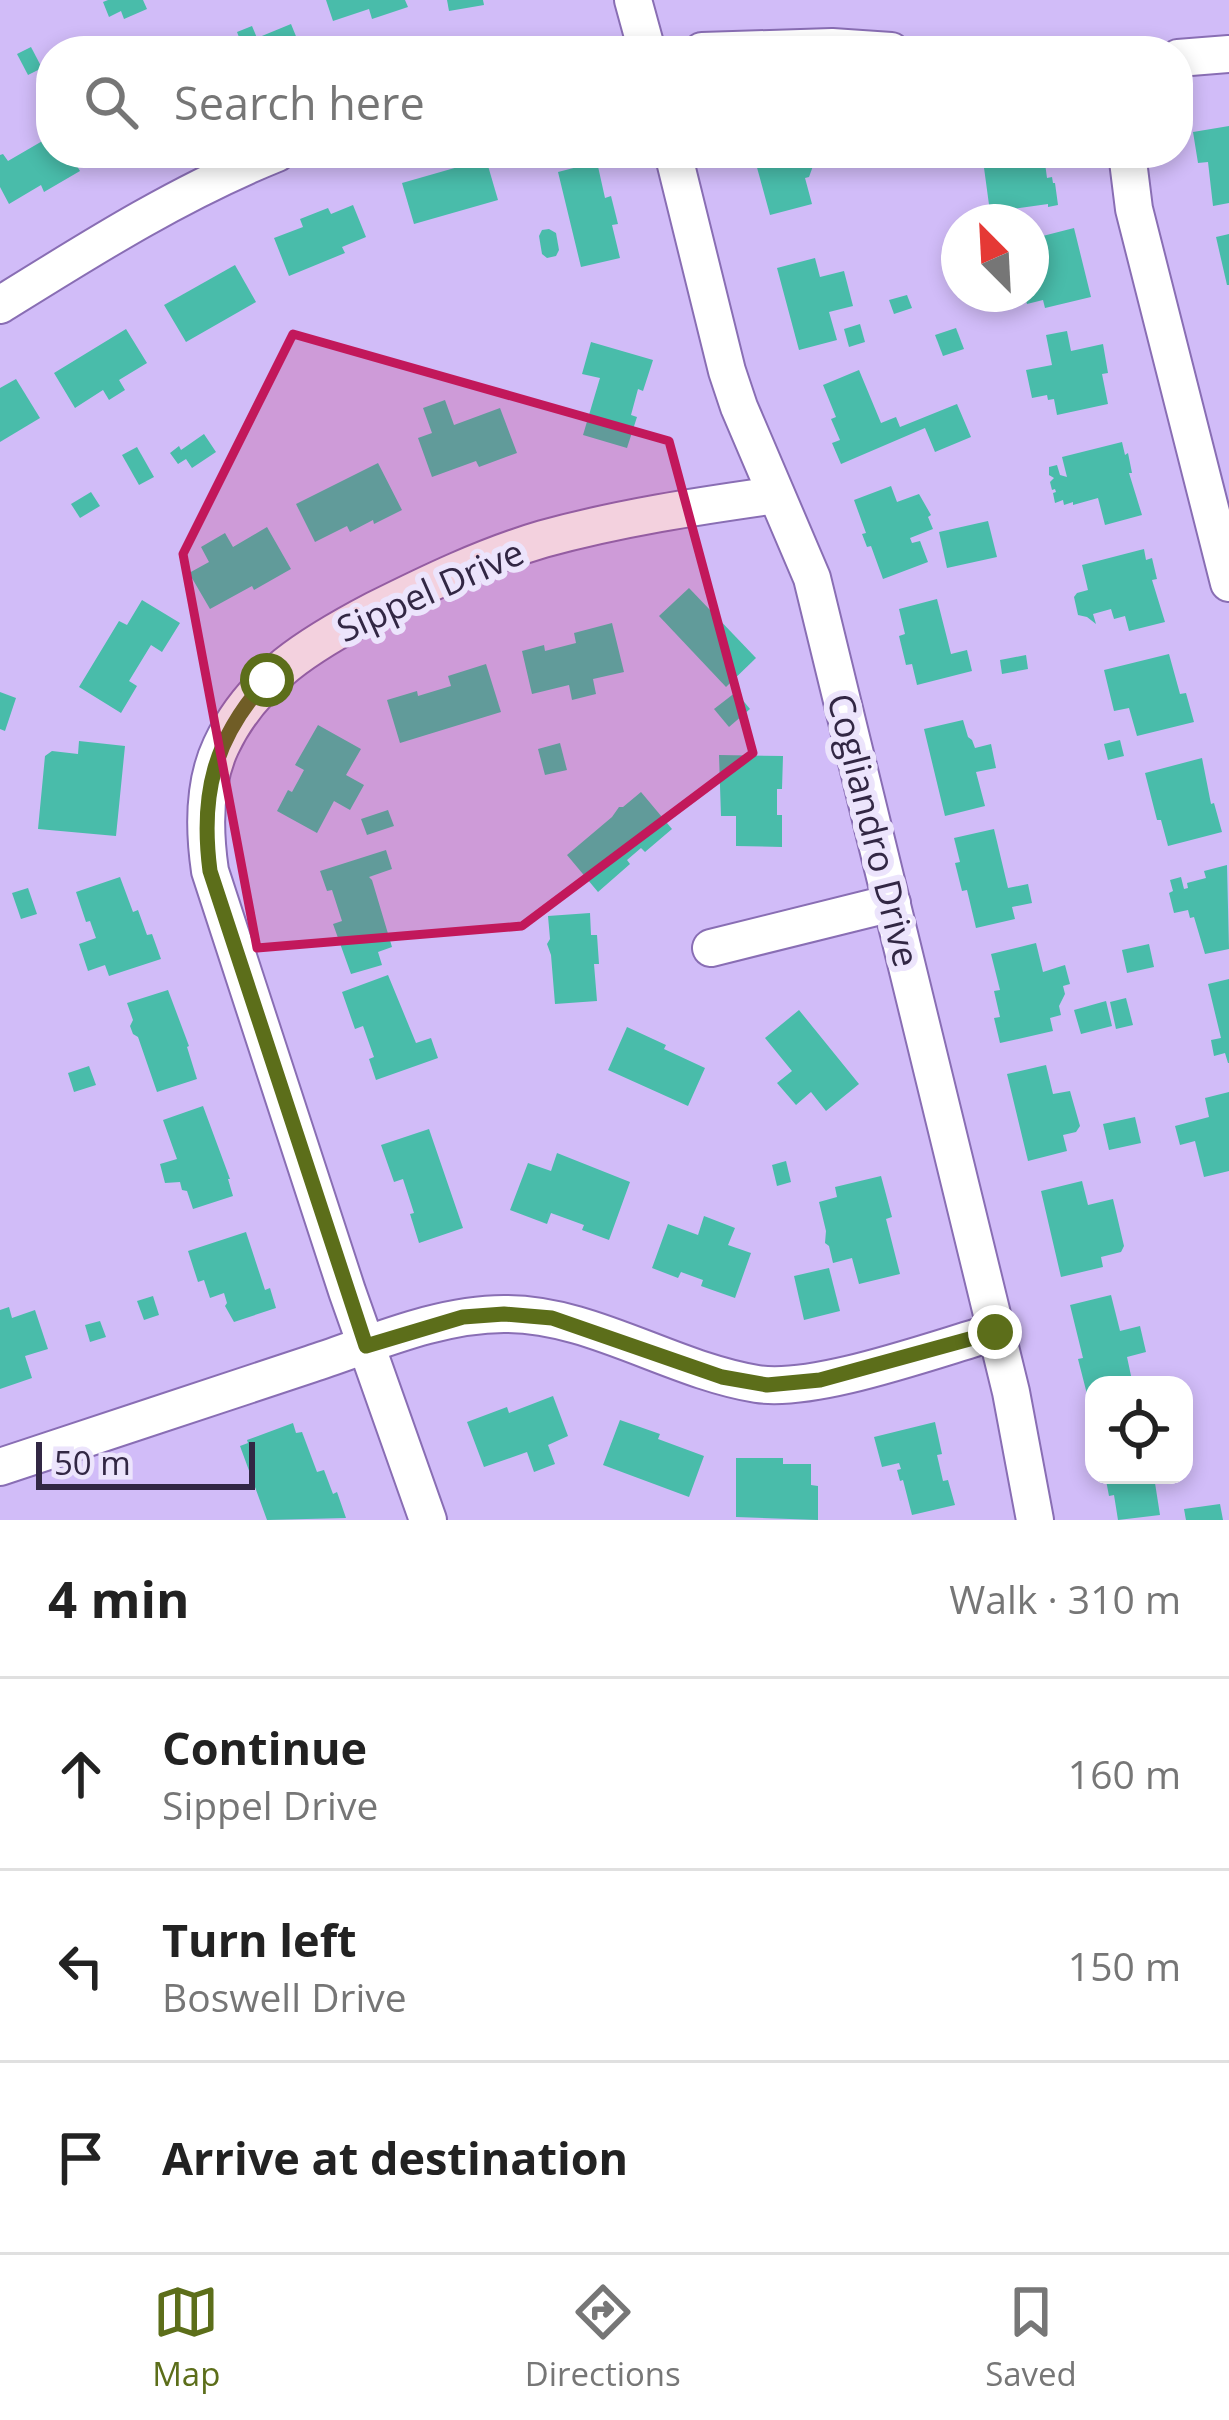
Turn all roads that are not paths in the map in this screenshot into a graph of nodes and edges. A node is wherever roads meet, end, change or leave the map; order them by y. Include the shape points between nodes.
1 (633, 0) edge
2 (643, 36) edge
3 (1229, 54) edge
4 (1193, 57) edge
5 (240, 168) edge
6 (678, 168) edge
7 (1129, 168) edge
8 (0, 305) edge
9 (776, 495) junction
10 (1229, 583) edge
11 (892, 903) junction
12 (711, 948) dead end
13 (995, 1332) junction
14 (366, 1346) junction
15 (0, 1467) edge
16 (428, 1520) edge
17 (1035, 1520) edge

1 - 2 street
3 - 4 street
5 - 8 street via 146,214
6 - 9 street, Cogliandro Drive via 727,371
7 - 10 street
9 - 11 street, Cogliandro Drive via 812,578
9 - 14 street, Sippel Drive via 541,540 424,585 299,653 254,694 219,750 205,827 210,871
11 - 12 street
11 - 13 street, Cogliandro Drive
13 - 14 street via 820,1380 767,1385 552,1318 463,1317
13 - 17 street, Cogliandro Drive
14 - 15 street
14 - 16 street, Sippel Drive

